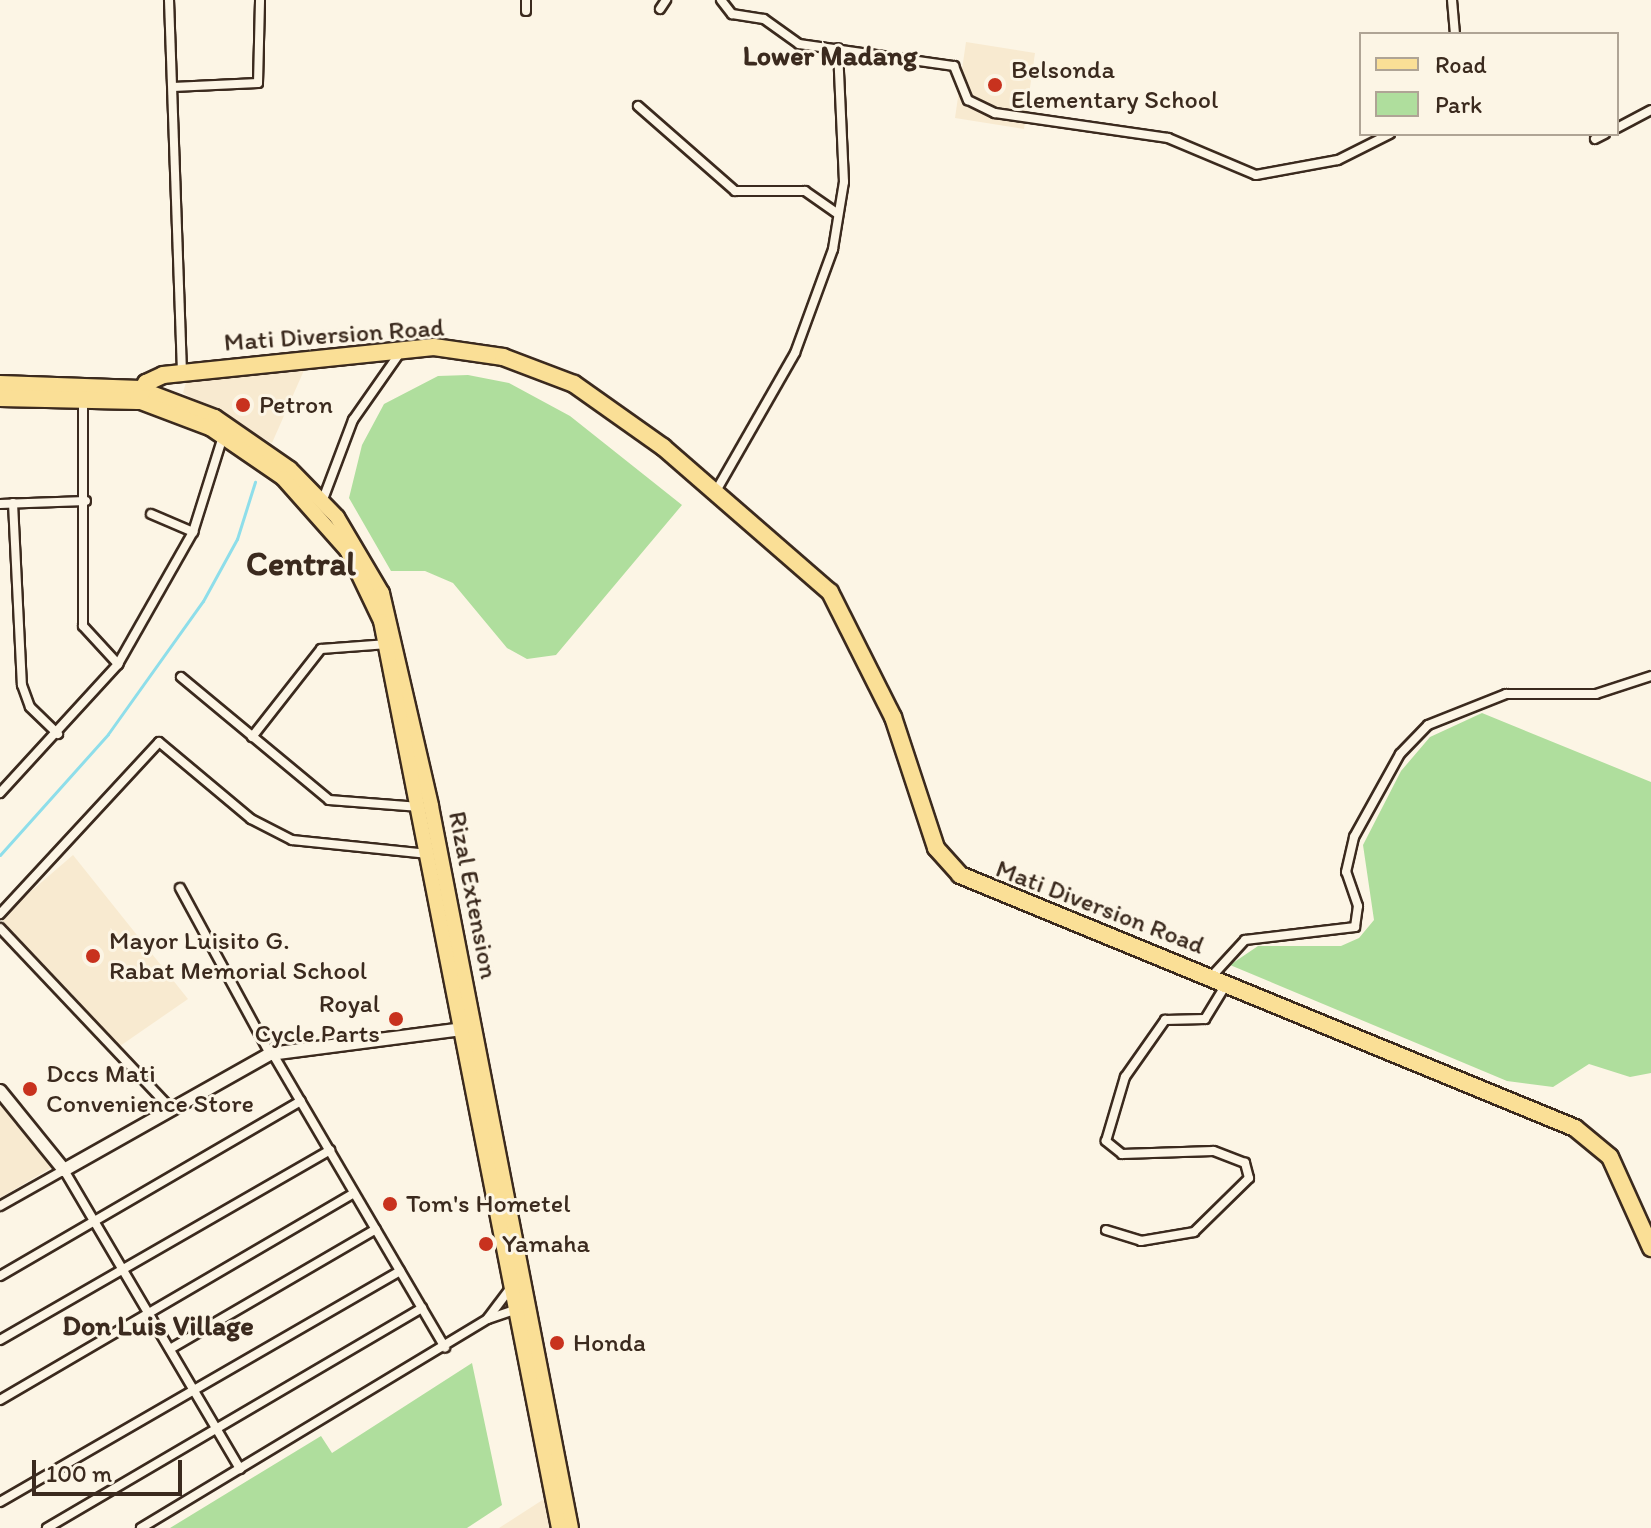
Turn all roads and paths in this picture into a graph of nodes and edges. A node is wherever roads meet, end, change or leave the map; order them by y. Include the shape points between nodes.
1 (169, 0) edge
2 (260, 0) edge
3 (526, 0) edge
4 (666, 0) edge
5 (721, 0) edge
6 (1452, 0) edge
7 (660, 9) dead end
8 (526, 11) dead end
9 (1455, 32) edge
10 (838, 48) junction
11 (173, 87) junction
12 (638, 106) dead end
13 (1651, 110) edge
14 (1619, 127) edge
15 (1386, 136) edge
16 (1601, 136) edge
17 (1595, 139) dead end
18 (838, 214) junction
19 (403, 349) junction
20 (182, 371) junction
21 (0, 384) edge
22 (140, 395) junction
23 (83, 396) junction
24 (0, 398) edge
25 (223, 436) junction
26 (716, 491) junction
27 (86, 501) junction
28 (13, 503) junction
29 (0, 504) edge
30 (319, 505) junction
31 (151, 514) dead end
32 (193, 532) junction
33 (392, 644) junction
34 (118, 664) junction
35 (1651, 676) edge
36 (181, 677) dead end
37 (58, 734) junction
38 (252, 737) junction
39 (0, 793) edge
40 (421, 807) junction
41 (428, 854) junction
42 (180, 888) dead end
43 (0, 914) edge
44 (0, 928) edge
45 (1220, 979) junction
46 (467, 1029) junction
47 (272, 1055) junction
48 (0, 1091) edge
49 (301, 1101) junction
50 (170, 1108) junction
51 (330, 1150) junction
52 (64, 1170) junction
53 (354, 1193) junction
54 (0, 1206) edge
55 (94, 1221) junction
56 (376, 1229) junction
57 (1106, 1230) dead end
58 (1651, 1248) edge
59 (123, 1269) junction
60 (400, 1271) junction
61 (0, 1276) edge
62 (517, 1285) junction
63 (422, 1308) junction
64 (522, 1308) junction
65 (148, 1312) junction
66 (488, 1319) junction
67 (0, 1340) edge
68 (445, 1347) junction
69 (170, 1349) junction
70 (193, 1389) junction
71 (0, 1400) edge
72 (216, 1429) junction
73 (240, 1469) junction
74 (0, 1502) edge
75 (47, 1528) edge
76 (141, 1528) edge
77 (559, 1528) edge
78 (571, 1528) edge

1 - 11 street
2 - 11 street via 258,83
3 - 8 street
4 - 7 street
5 - 10 street via 732,14 764,19 799,44
6 - 9 street
10 - 15 street via 954,66 968,100 995,113 1168,138 1256,175 1338,160
10 - 18 street via 844,182
11 - 20 street
12 - 18 street via 735,191 805,191
13 - 14 street
16 - 17 street
18 - 26 street via 813,313
19 - 20 highway, Mati Diversion Road
19 - 26 highway, Mati Diversion Road via 474,352 550,372 606,404
19 - 30 street via 353,420
20 - 22 highway, Mati Diversion Road
21 - 22 highway
22 - 23 highway
22 - 25 main road, Rizal Extension
22 - 30 main road, Rizal Extension via 228,424
23 - 24 highway
23 - 27 street
25 - 30 main road, Rizal Extension
25 - 32 street
26 - 45 highway, Mati Diversion Road via 830,592 893,717 946,862 986,890
27 - 28 street
27 - 34 street via 83,626
28 - 29 street
28 - 37 street via 22,685 30,707
30 - 33 main road, Rizal Extension via 362,576
31 - 32 street
32 - 34 street
33 - 38 street via 321,649
33 - 40 main road, Rizal Extension
33 - 46 main road, Rizal Extension
34 - 37 street
35 - 45 street via 1596,694 1506,694 1428,725 1400,754 1349,852 1355,927 1245,940
36 - 38 street
37 - 39 street
38 - 40 street via 329,800
40 - 41 main road, Rizal Extension
41 - 43 street via 292,840 251,819 159,742
41 - 46 main road, Rizal Extension
42 - 47 street
44 - 50 street
45 - 57 street via 1205,1019 1165,1020 1125,1077 1106,1141 1122,1154 1213,1151 1245,1163 1249,1178 1194,1232 1141,1241
45 - 58 highway, Mati Diversion Road via 1575,1128 1610,1157
46 - 47 street
46 - 62 main road, Rizal Extension
47 - 49 street
47 - 50 street
48 - 52 street
49 - 51 street
49 - 55 street
50 - 52 street
51 - 53 street
51 - 59 street
52 - 54 street
52 - 55 street
53 - 56 street
53 - 65 street
55 - 59 street
55 - 61 street
56 - 60 street
56 - 69 street
59 - 65 street
59 - 67 street
60 - 63 street
60 - 70 street
62 - 64 main road, Rizal Extension
62 - 66 street
63 - 68 street
63 - 72 street
64 - 66 street
64 - 77 main road, Rizal Extension
64 - 78 main road, Rizal Extension
65 - 69 street
65 - 71 street
66 - 68 street
68 - 73 street
69 - 70 street
70 - 72 street
70 - 74 street
72 - 73 street
72 - 75 street
73 - 76 street

